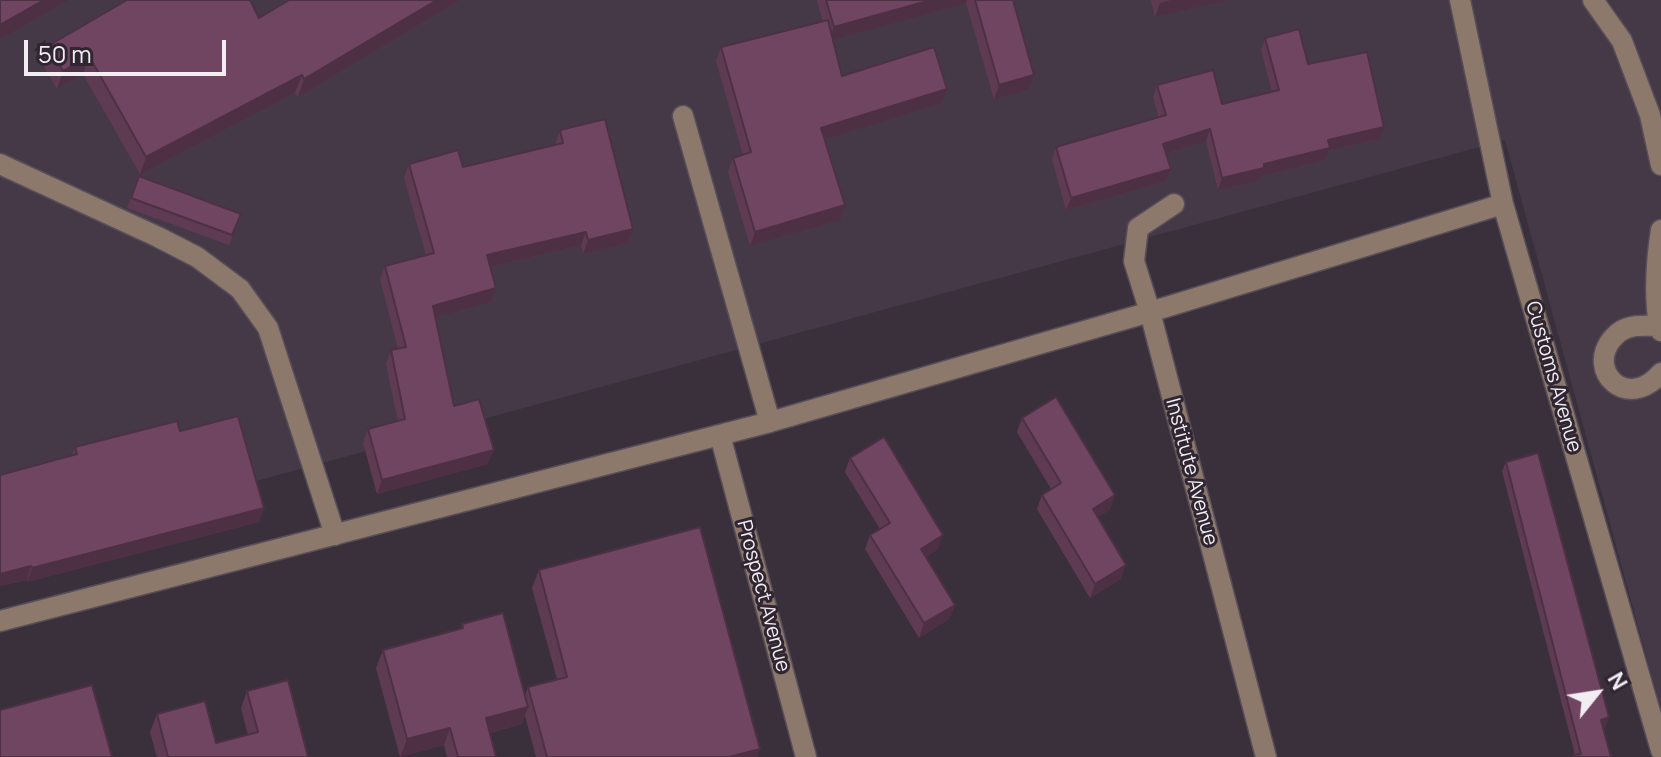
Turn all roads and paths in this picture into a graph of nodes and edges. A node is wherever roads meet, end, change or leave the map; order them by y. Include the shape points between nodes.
1 (1460, 0) edge
2 (1593, 0) edge
3 (683, 116) dead end
4 (0, 164) edge
5 (1661, 165) edge
6 (1174, 204) dead end
7 (1503, 204) junction
8 (1661, 230) edge
9 (1150, 312) junction
10 (1660, 328) edge
11 (1661, 373) edge
12 (770, 422) junction
13 (720, 435) junction
14 (335, 535) junction
15 (0, 621) edge
16 (1661, 750) edge
17 (806, 757) edge
18 (1266, 757) edge

1 - 7 street, Customs Avenue
2 - 5 street via 1622,41 1650,115
3 - 12 street
4 - 14 street via 197,257 240,289 268,328
6 - 9 street, Institute Avenue via 1138,228 1134,261
7 - 9 street
7 - 16 street, Customs Avenue
8 - 10 street via 1656,285
9 - 12 street
9 - 18 street, Institute Avenue
10 - 11 street via 1619,331 1605,348 1603,363 1626,390 1648,385
12 - 13 street
13 - 14 street
13 - 17 street, Prospect Avenue
14 - 15 street

